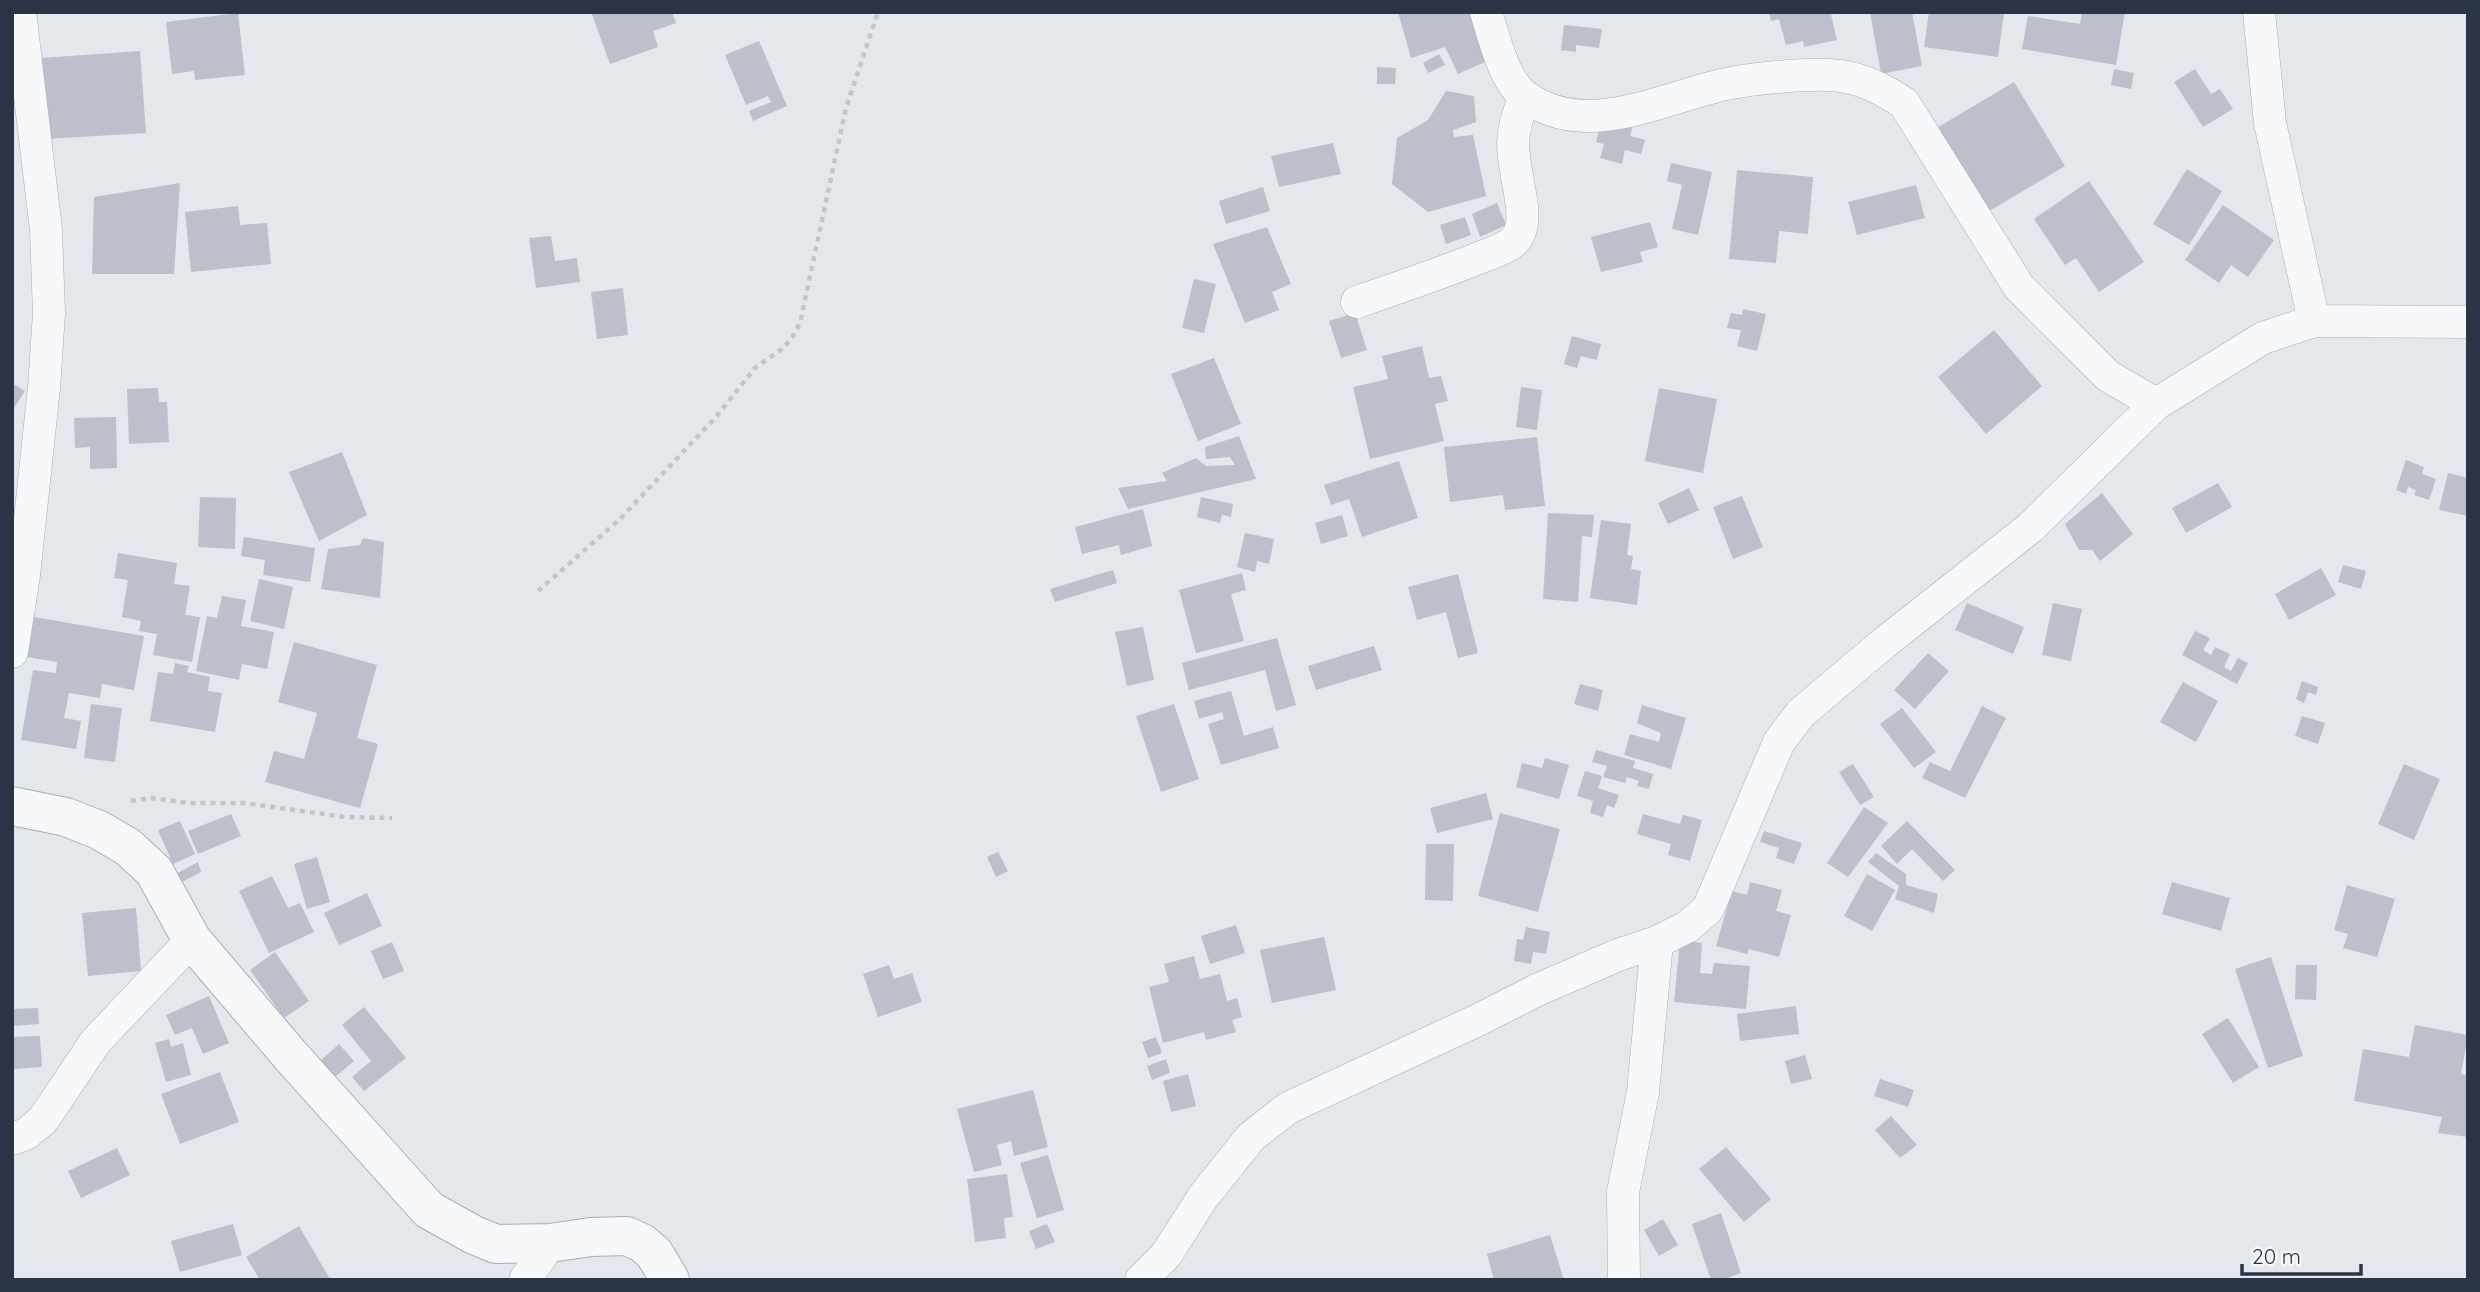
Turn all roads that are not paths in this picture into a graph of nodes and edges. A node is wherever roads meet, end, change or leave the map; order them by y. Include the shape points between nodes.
1 (20, 12) edge
2 (1486, 12) edge
3 (2259, 12) edge
4 (1525, 97) junction
5 (1357, 302) dead end
6 (2314, 321) junction
7 (2468, 322) edge
8 (2157, 404) junction
9 (12, 652) edge
10 (12, 806) edge
11 (192, 940) junction
12 (1657, 942) junction
13 (12, 1139) edge
14 (550, 1243) junction
15 (525, 1280) edge
16 (670, 1280) edge
17 (1141, 1280) edge
18 (1624, 1280) edge

1 - 9 street via 46,230 49,313 24,575
2 - 4 street via 1509,78
3 - 6 street via 2270,123
4 - 5 street via 1515,121 1512,150 1522,205 1520,232 1504,247
4 - 8 street via 1562,115 1588,117 1644,108 1717,86 1764,80 1845,76 1877,86 1904,103 2019,287 2108,376
6 - 7 street
6 - 8 street via 2263,338
8 - 12 street via 2031,527 1801,713 1779,742 1708,909 1687,927
10 - 11 street via 66,817 128,847 154,871
11 - 13 street via 96,1041 43,1120
11 - 14 street via 429,1210 496,1244
12 - 17 street via 1537,990 1288,1108 1251,1137 1203,1197 1166,1255
12 - 18 street via 1643,1092 1623,1192
14 - 15 street
14 - 16 street via 626,1236 654,1253

